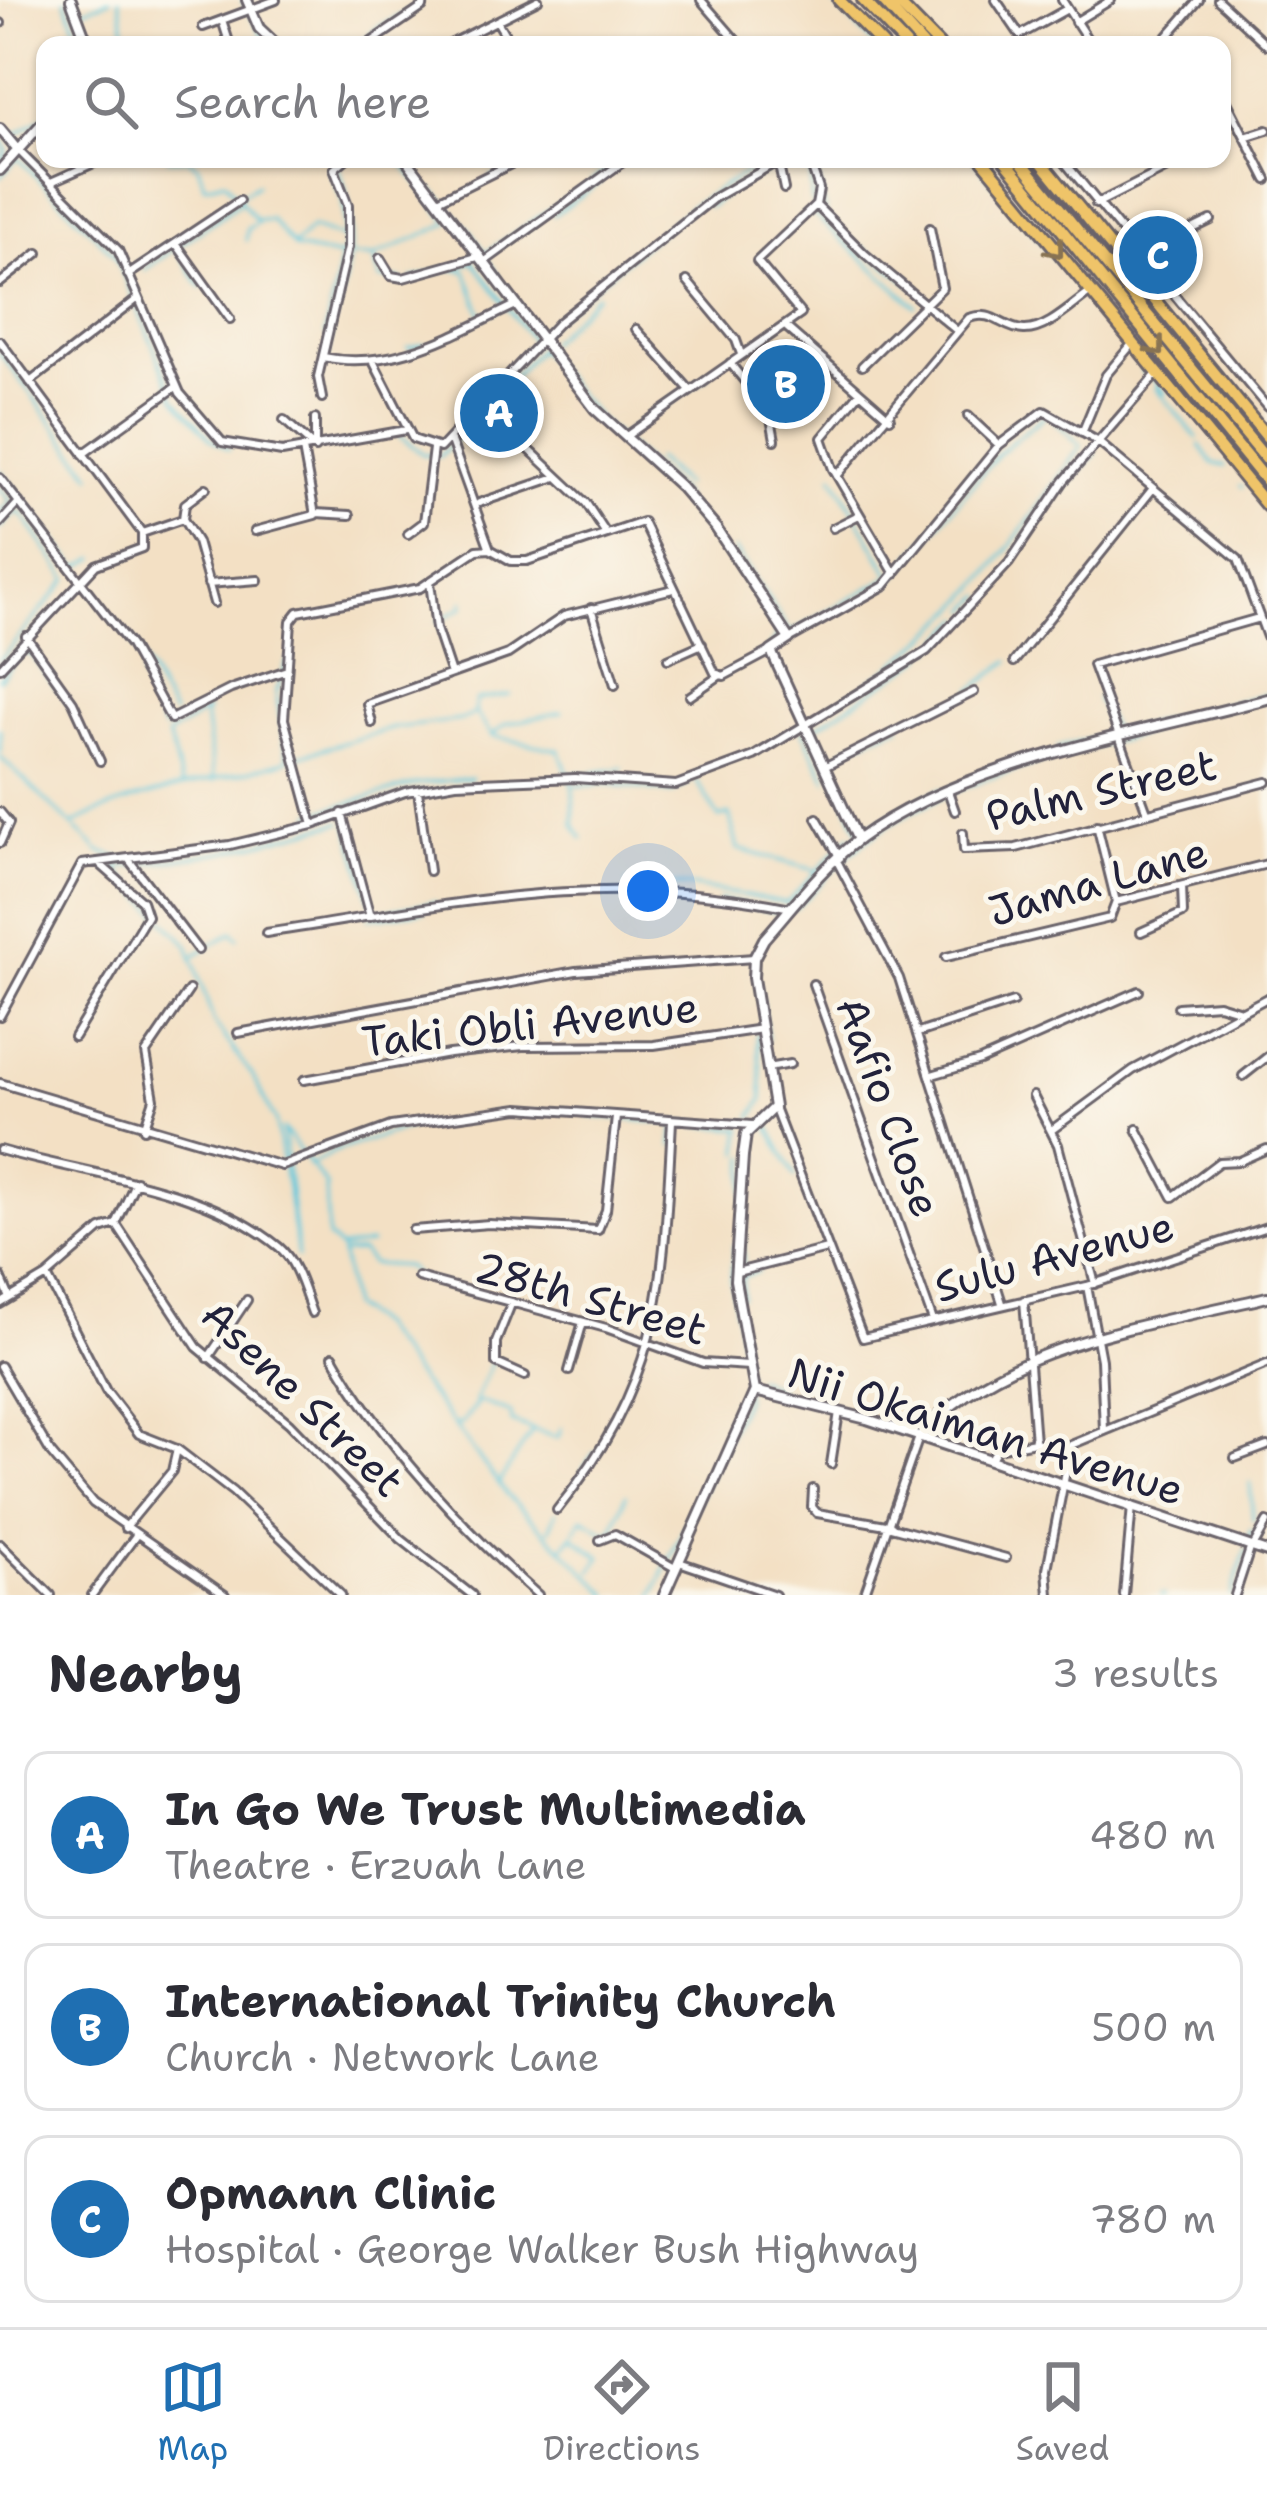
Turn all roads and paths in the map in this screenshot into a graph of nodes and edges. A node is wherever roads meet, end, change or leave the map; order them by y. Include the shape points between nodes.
1 (71, 0) edge
2 (276, 0) edge
3 (424, 0) edge
4 (538, 0) edge
5 (701, 0) edge
6 (839, 0) edge
7 (863, 0) edge
8 (881, 0) edge
9 (895, 0) edge
10 (996, 0) edge
11 (1062, 0) edge
12 (1112, 0) edge
13 (1199, 0) edge
14 (1218, 0) edge
15 (249, 4) edge
16 (1067, 9) junction
17 (222, 20) junction
18 (497, 21) junction
19 (1075, 22) junction
20 (203, 27) dead end
21 (85, 36) edge
22 (227, 36) edge
23 (268, 36) edge
24 (380, 36) edge
25 (466, 36) edge
26 (506, 36) edge
27 (732, 36) edge
28 (874, 36) edge
29 (897, 36) edge
30 (915, 36) edge
31 (930, 36) edge
32 (1085, 36) edge
33 (1170, 36) edge
34 (1267, 45) edge
35 (1231, 107) edge
36 (36, 127) edge
37 (0, 129) edge
38 (1267, 130) edge
39 (1248, 136) junction
40 (15, 147) junction
41 (82, 168) edge
42 (335, 168) edge
43 (413, 168) edge
44 (503, 168) edge
45 (613, 168) edge
46 (766, 168) edge
47 (781, 168) edge
48 (811, 168) edge
49 (989, 168) edge
50 (1011, 168) edge
51 (1026, 168) edge
52 (1046, 168) edge
53 (1069, 168) edge
54 (1167, 168) edge
55 (0, 170) edge
56 (1267, 180) edge
57 (49, 182) junction
58 (784, 189) dead end
59 (438, 200) junction
60 (239, 201) dead end
61 (1096, 204) junction
62 (816, 205) junction
63 (1211, 220) dead end
64 (930, 227) dead end
65 (177, 245) junction
66 (38, 253) dead end
67 (1138, 256) junction
68 (380, 258) dead end
69 (483, 259) junction
70 (128, 275) junction
71 (686, 281) dead end
72 (0, 284) edge
73 (1091, 292) junction
74 (136, 300) junction
75 (516, 305) junction
76 (926, 305) junction
77 (230, 319) dead end
78 (787, 327) junction
79 (636, 329) dead end
80 (957, 330) junction
81 (0, 341) edge
82 (541, 341) junction
83 (1132, 344) junction
84 (741, 356) junction
85 (323, 357) junction
86 (373, 361) junction
87 (730, 364) junction
88 (862, 366) dead end
89 (1157, 374) junction
90 (30, 382) junction
91 (176, 387) junction
92 (690, 390) junction
93 (860, 392) junction
94 (322, 398) dead end
95 (483, 406) junction
96 (1267, 407) edge
97 (968, 416) dead end
98 (315, 418) dead end
99 (890, 418) junction
100 (284, 420) dead end
101 (407, 430) junction
102 (1082, 433) junction
103 (625, 437) junction
104 (1267, 437) edge
105 (775, 440) dead end
106 (452, 441) junction
107 (1097, 441) junction
108 (999, 445) junction
109 (315, 448) junction
110 (433, 448) junction
111 (303, 449) junction
112 (83, 454) junction
113 (1267, 460) edge
114 (837, 476) junction
115 (556, 477) junction
116 (0, 478) edge
117 (1267, 482) edge
118 (206, 488) dead end
119 (1151, 491) junction
120 (19, 502) junction
121 (478, 503) junction
122 (1267, 506) edge
123 (316, 513) junction
124 (350, 515) dead end
125 (859, 515) junction
126 (183, 519) junction
127 (0, 523) edge
128 (833, 527) dead end
129 (255, 531) dead end
130 (605, 532) junction
131 (142, 533) junction
132 (408, 535) dead end
133 (490, 549) junction
134 (895, 574) junction
135 (80, 579) junction
136 (258, 580) dead end
137 (430, 582) junction
138 (208, 584) junction
139 (674, 588) junction
140 (214, 603) dead end
141 (591, 608) junction
142 (1259, 618) junction
143 (26, 636) junction
144 (1267, 637) edge
145 (789, 639) junction
146 (702, 644) junction
147 (772, 650) junction
148 (668, 659) dead end
149 (1013, 662) dead end
150 (0, 668) edge
151 (284, 671) junction
152 (450, 671) junction
153 (719, 676) junction
154 (615, 685) dead end
155 (974, 692) dead end
156 (690, 695) dead end
157 (1267, 699) edge
158 (372, 723) dead end
159 (807, 728) junction
160 (1121, 734) junction
161 (100, 761) dead end
162 (824, 767) junction
163 (1267, 782) edge
164 (418, 790) junction
165 (948, 791) junction
166 (956, 811) dead end
167 (0, 812) edge
168 (1148, 812) junction
169 (342, 813) junction
170 (817, 818) dead end
171 (1097, 824) junction
172 (314, 825) junction
173 (963, 833) dead end
174 (858, 840) junction
175 (0, 843) edge
176 (129, 860) junction
177 (838, 860) junction
178 (98, 863) junction
179 (1267, 864) edge
180 (429, 871) dead end
181 (1182, 886) junction
182 (1116, 902) junction
183 (791, 908) junction
184 (370, 917) junction
185 (1141, 932) dead end
186 (266, 933) dead end
187 (198, 950) dead end
188 (946, 957) dead end
189 (754, 958) junction
190 (813, 984) dead end
191 (189, 989) dead end
192 (1139, 991) dead end
193 (1267, 998) edge
194 (1012, 1002) dead end
195 (1178, 1007) dead end
196 (1240, 1011) junction
197 (0, 1016) edge
198 (762, 1030) junction
199 (238, 1033) dead end
200 (918, 1033) junction
201 (74, 1036) dead end
202 (1267, 1057) edge
203 (790, 1064) dead end
204 (767, 1068) junction
205 (932, 1075) junction
206 (1243, 1076) dead end
207 (304, 1080) dead end
208 (0, 1083) edge
209 (1033, 1096) dead end
210 (774, 1107) junction
211 (616, 1115) junction
212 (672, 1121) junction
213 (752, 1125) junction
214 (143, 1129) junction
215 (1053, 1129) junction
216 (1137, 1129) dead end
217 (1267, 1149) edge
218 (0, 1150) edge
219 (136, 1181) junction
220 (116, 1224) junction
221 (1267, 1226) edge
222 (413, 1230) dead end
223 (826, 1249) junction
224 (736, 1272) junction
225 (0, 1275) edge
226 (47, 1276) junction
227 (418, 1277) dead end
228 (1091, 1285) junction
229 (1267, 1297) edge
230 (10, 1298) junction
231 (247, 1300) dead end
232 (1024, 1300) junction
233 (512, 1302) junction
234 (1002, 1303) junction
235 (0, 1304) edge
236 (312, 1313) dead end
237 (932, 1318) junction
238 (583, 1322) junction
239 (1098, 1340) junction
240 (649, 1343) junction
241 (333, 1356) dead end
242 (208, 1358) junction
243 (1032, 1363) junction
244 (1267, 1364) edge
245 (0, 1366) edge
246 (749, 1366) junction
247 (569, 1371) dead end
248 (525, 1376) dead end
249 (755, 1390) junction
250 (839, 1412) junction
251 (1104, 1430) junction
252 (919, 1437) junction
253 (1035, 1442) junction
254 (1267, 1446) edge
255 (177, 1449) junction
256 (1068, 1449) junction
257 (1234, 1458) dead end
258 (991, 1460) junction
259 (832, 1464) dead end
260 (1066, 1485) junction
261 (813, 1489) dead end
262 (1132, 1506) junction
263 (556, 1510) dead end
264 (1267, 1522) edge
265 (892, 1527) junction
266 (125, 1528) junction
267 (137, 1534) junction
268 (600, 1540) dead end
269 (0, 1544) edge
270 (1252, 1546) junction
271 (1267, 1552) edge
272 (1006, 1558) dead end
273 (677, 1565) junction
274 (51, 1595) edge
275 (92, 1595) edge
276 (225, 1595) edge
277 (341, 1595) edge
278 (472, 1595) edge
279 (538, 1595) edge
280 (664, 1595) edge
281 (775, 1595) edge
282 (864, 1595) edge
283 (1049, 1595) edge
284 (1124, 1595) edge
285 (1235, 1595) edge

1 - 21 street
2 - 15 street
3 - 24 street
4 - 18 street
5 - 27 street
6 - 28 highway
7 - 29 highway
8 - 30 highway
9 - 31 highway
10 - 16 street via 1020,35
11 - 16 street
12 - 19 street
13 - 33 street
14 - 34 street
15 - 17 street
15 - 23 street
16 - 19 street
17 - 20 street
17 - 22 street
18 - 25 street
18 - 26 street
19 - 32 street
35 - 39 street
36 - 40 street
37 - 40 street
38 - 39 street
39 - 56 street
40 - 55 street
40 - 57 street
41 - 57 street
42 - 85 street via 348,205 348,247
43 - 59 street
44 - 59 street
45 - 69 street
46 - 82 street via 714,197
47 - 58 street
48 - 62 street
49 -> 73 highway
50 -> 117 highway
51 - 113 highway
52 - 104 highway
53 - 61 street
54 - 61 street
57 - 70 street via 113,243
59 - 69 street
60 - 65 street
61 - 67 street
62 - 76 street
62 - 78 street via 758,261 801,314
63 - 67 street
64 - 76 street via 943,273
65 - 70 street
65 - 77 street
66 - 72 street
67 - 96 street
68 - 69 street via 391,276 403,278
69 - 75 street
70 - 74 street
71 - 84 street
73 - 80 street via 1035,328 988,314
73 - 83 highway
74 - 90 street
74 - 91 street
75 - 82 street
75 - 86 street
76 - 80 street
76 - 88 street
78 - 84 street
78 - 93 street
79 - 92 street
80 - 99 street
81 - 90 street
82 - 95 street
82 - 103 street
83 - 89 highway
83 - 102 street via 1111,365
84 - 87 street
85 - 86 street
85 - 94 street
86 - 101 street
87 - 92 street
87 - 105 street via 770,413
89 - 107 street
89 - 122 highway
90 - 112 street
91 - 111 street via 222,442 263,452
91 - 112 street
92 - 103 street
93 - 99 street
93 - 114 street via 821,436
95 - 106 street
95 - 115 street
97 - 108 street
98 - 109 street
99 - 114 street
100 - 109 street
101 - 109 street
101 - 110 street
102 - 107 street
102 - 108 street via 1044,411
103 - 145 street via 716,528
106 - 110 street
106 - 121 street
107 - 119 street
107 - 159 street via 943,636
108 - 134 street
109 - 111 street
110 - 132 street via 424,522
111 - 123 street
112 - 131 street
114 - 125 street
115 - 121 street
115 - 130 street
116 - 120 street
118 - 126 street via 185,504
119 - 142 street via 1238,559
119 - 149 street
120 - 127 street
120 - 135 street
121 - 133 street
123 - 124 street
123 - 129 street
125 - 128 street
125 - 134 street
126 - 131 street
126 - 138 street
130 - 133 street via 527,561
130 - 139 street via 643,522
131 - 135 street via 138,552
133 - 137 street
134 - 145 street
135 - 143 street
135 - 151 street via 173,720
136 - 138 street
137 - 151 street via 298,612
137 - 152 street
138 - 140 street
139 - 141 street
139 - 146 street
141 - 152 street via 508,654
141 - 154 street
142 - 144 street
142 - 160 street via 1096,662
143 - 150 street
143 - 161 street via 73,702
145 - 147 street
146 - 148 street
146 - 153 street
147 - 153 street
147 - 159 street
151 - 172 street via 286,732
152 - 158 street via 367,704
153 - 156 street
155 - 162 street
157 - 160 street
159 - 162 street
159 - 164 street via 688,780
160 - 165 street
160 - 168 street
162 - 174 street
163 - 168 street, Palm Street
164 - 169 street
164 - 180 street
165 - 166 street
165 - 174 street
167 - 175 street via 8,829
168 - 171 street, Palm Street
169 - 172 street
169 - 184 street
170 - 177 street
171 - 173 street, Palm Street via 984,853 964,850
171 - 182 street
172 - 176 street
174 - 177 street
176 - 178 street
176 - 187 street
177 - 183 street
177 - 200 street
178 - 197 street via 77,867
178 - 201 street via 147,916
179 - 181 street, Jama Lane
181 - 182 street, Jama Lane
181 - 185 street via 1183,913
182 - 188 street, Jama Lane via 1110,918
183 - 184 street via 649,887 536,891
183 - 189 street
184 - 186 street
189 - 198 street
189 - 199 street via 538,977
190 - 237 street, Aafio Close
191 - 214 street via 146,1053 154,1099
192 - 205 street
193 - 196 street
194 - 200 street
195 - 196 street
196 - 215 street via 1133,1070
198 - 204 street
198 - 207 street, Taki Obli Avenue via 654,1045 449,1054
200 - 205 street
202 - 206 street
203 - 204 street
204 - 210 street
205 - 234 street
208 - 214 street
209 - 215 street
210 - 213 street
210 - 223 street
211 - 212 street
211 - 214 street via 519,1108 437,1117 391,1126 297,1164
211 - 222 street via 598,1230
212 - 213 street
212 - 240 street
213 - 224 street via 744,1140
215 - 228 street
216 - 217 street via 1173,1197 1219,1162
218 - 219 street
219 - 220 street
219 - 236 street via 279,1247
220 - 226 street
220 - 242 street, Asene Street
221 - 228 street, Sulu Avenue
223 - 224 street
223 - 237 street, Sulu Avenue via 858,1332 870,1338
224 - 246 street
225 - 230 street
226 - 230 street
226 - 255 street via 139,1434
227 - 233 street, 28th Street
228 - 232 street, Sulu Avenue
228 - 239 street
229 - 239 street
230 - 235 street
231 - 242 street
232 - 234 street, Sulu Avenue
232 - 243 street
233 - 238 street, 28th Street
233 - 248 street via 496,1363
234 - 237 street, Sulu Avenue
238 - 240 street, 28th Street
238 - 247 street
239 - 243 street
239 - 251 street
240 - 246 street, 28th Street via 703,1363
240 - 263 street via 627,1407
241 - 279 street via 390,1440 482,1546
242 - 278 street, Asene Street via 290,1423 401,1539
243 - 252 street via 953,1401
243 - 253 street
244 - 251 street
245 - 266 street via 51,1453
246 - 249 street
249 - 250 street, Nii Okaiman Avenue
249 - 273 street
250 - 252 street, Nii Okaiman Avenue
250 - 259 street
251 - 256 street
252 - 258 street, Nii Okaiman Avenue
252 - 265 street
253 - 256 street
253 - 258 street via 997,1449
254 - 257 street
255 - 266 street via 172,1471
255 - 277 street
256 - 260 street
258 - 260 street, Nii Okaiman Avenue
260 - 262 street, Nii Okaiman Avenue
260 - 283 street
261 - 265 street via 817,1513
262 - 270 street, Nii Okaiman Avenue
262 - 284 street
264 - 270 street
265 - 272 street
265 - 282 street
266 - 267 street
267 - 275 street
267 - 276 street
268 - 273 street via 615,1534
269 - 274 street
270 - 271 street, Nii Okaiman Avenue
270 - 285 street
273 - 280 street
273 - 281 street

